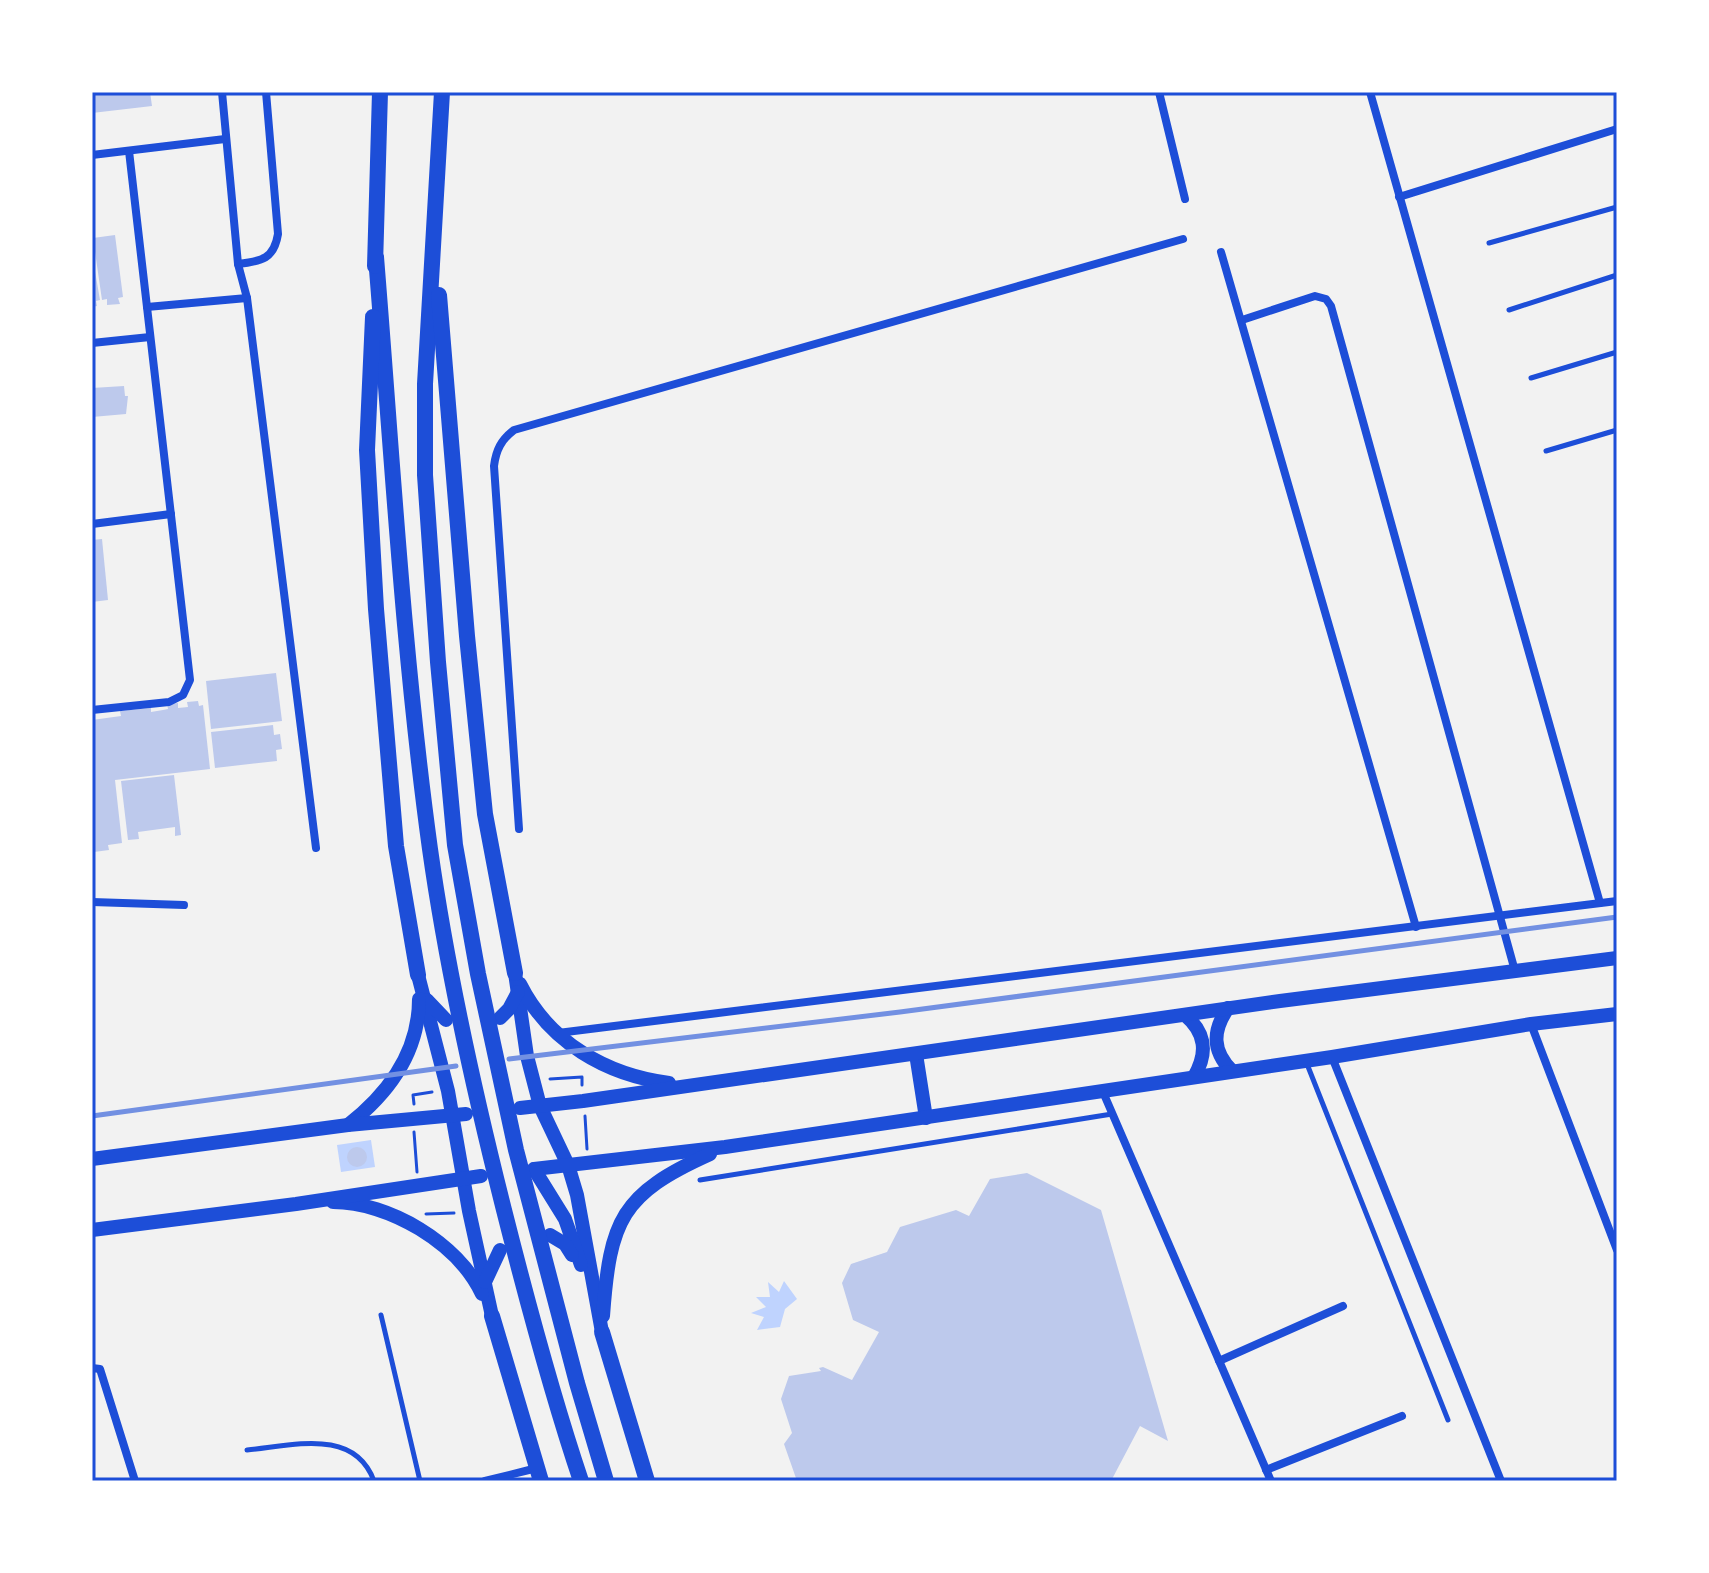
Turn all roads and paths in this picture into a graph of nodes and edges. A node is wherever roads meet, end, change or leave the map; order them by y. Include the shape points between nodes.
1 (222, 92) edge
2 (266, 92) edge
3 (380, 92) edge
4 (442, 92) edge
5 (1159, 92) edge
6 (1370, 92) edge
7 (1617, 129) edge
8 (225, 139) junction
9 (129, 151) junction
10 (92, 155) edge
11 (1399, 197) junction
12 (1185, 199) dead end
13 (1617, 207) edge
14 (1183, 239) dead end
15 (1489, 243) dead end
16 (1221, 252) dead end
17 (434, 254) junction
18 (376, 257) junction
19 (238, 264) junction
20 (1617, 275) edge
21 (247, 298) junction
22 (147, 307) junction
23 (1509, 310) dead end
24 (1242, 320) junction
25 (150, 337) junction
26 (92, 343) edge
27 (1617, 352) edge
28 (1531, 378) dead end
29 (1617, 430) edge
30 (1546, 451) dead end
31 (171, 514) junction
32 (92, 524) edge
33 (92, 710) edge
34 (519, 829) dead end
35 (316, 848) dead end
36 (1617, 901) edge
37 (92, 902) edge
38 (1600, 903) junction
39 (184, 905) dead end
40 (1502, 916) junction
41 (1416, 927) junction
42 (1617, 958) edge
43 (1515, 971) junction
44 (515, 973) junction
45 (418, 975) junction
46 (518, 992) junction
47 (424, 997) junction
48 (1228, 1008) junction
49 (1617, 1014) edge
50 (1185, 1015) junction
51 (500, 1018) dead end
52 (446, 1020) dead end
53 (1531, 1024) junction
54 (557, 1033) junction
55 (916, 1054) junction
56 (1332, 1057) junction
57 (1306, 1061) junction
58 (1232, 1071) junction
59 (1194, 1077) junction
60 (533, 1081) junction
61 (685, 1085) junction
62 (448, 1091) junction
63 (1103, 1092) junction
64 (583, 1101) junction
65 (540, 1106) junction
66 (520, 1108) dead end
67 (1112, 1114) junction
68 (462, 1117) junction
69 (926, 1118) junction
70 (414, 1120) junction
71 (348, 1125) junction
72 (725, 1147) junction
73 (92, 1159) edge
74 (589, 1163) junction
75 (568, 1165) junction
76 (481, 1176) dead end
77 (463, 1178) junction
78 (700, 1180) dead end
79 (419, 1183) junction
80 (296, 1204) junction
81 (92, 1230) edge
82 (550, 1235) dead end
83 (500, 1250) dead end
84 (1617, 1250) edge
85 (584, 1272) junction
86 (485, 1283) junction
87 (593, 1294) junction
88 (1343, 1306) dead end
89 (381, 1315) dead end
90 (492, 1316) junction
91 (602, 1332) junction
92 (1219, 1361) junction
93 (92, 1368) edge
94 (1402, 1416) dead end
95 (1448, 1420) dead end
96 (247, 1450) dead end
97 (1266, 1470) junction
98 (539, 1474) edge
99 (135, 1481) edge
100 (374, 1481) edge
101 (420, 1481) edge
102 (485, 1481) edge
103 (581, 1481) edge
104 (606, 1481) edge
105 (647, 1481) edge
106 (1271, 1481) edge
107 (1501, 1481) edge

1 - 8 street
2 - 19 street via 278,234 271,255
3 - 18 highway
4 - 17 highway
5 - 12 street
6 - 11 street
7 - 11 street
8 - 9 street
8 - 19 street
9 - 10 street
9 - 22 street
11 - 38 street
13 - 15 lane
14 - 34 street via 514,430 504,438 494,466
16 - 24 street
17 - 44 highway via 485,814
17 - 104 highway via 425,475 455,845 516,1150
18 - 45 highway via 367,450 376,609 396,846
18 - 103 highway via 430,849 462,1024 522,1279
19 - 21 street
20 - 23 lane
21 - 22 street
21 - 35 street
22 - 25 street
24 - 40 street via 1315,296 1331,306
24 - 41 street
25 - 26 street
25 - 31 street
27 - 28 lane
29 - 30 lane
31 - 32 street
31 - 33 street via 190,680 183,695 169,702
36 - 38 street
37 - 39 street
38 - 40 street
40 - 41 street
40 - 43 street
41 - 54 street
42 - 43 main road
43 - 48 main road
44 - 46 main road
44 - 54 main road via 540,1017
45 - 47 main road
45 - 71 main road via 419,1016 411,1049 374,1105
46 - 51 main road
46 - 60 main road
47 - 52 main road
47 - 62 main road
48 - 50 main road
48 - 58 main road via 1215,1042
49 - 53 main road
50 - 55 main road
50 - 59 main road via 1204,1043
53 - 56 main road
53 - 84 street
54 - 61 main road via 606,1066 644,1080
55 - 61 main road
55 - 69 main road
56 - 57 main road
56 - 107 street
57 - 58 main road
57 - 95 lane
58 - 59 main road
59 - 63 main road
60 - 64 path via 582,1077
60 - 65 main road
61 - 64 main road
62 - 68 main road
62 - 70 path via 413,1095
63 - 67 street
63 - 69 main road
64 - 65 main road
64 - 74 path
65 - 66 main road
65 - 75 main road
67 - 78 lane
67 - 92 street
68 - 70 main road
68 - 77 main road
69 - 72 main road
70 - 71 main road
70 - 79 path
71 - 73 main road
72 - 74 main road
72 - 91 main road via 671,1171 626,1213 613,1237
74 - 75 main road
75 - 85 main road via 534,1169 565,1219
75 - 87 main road
76 - 77 main road
77 - 79 main road
77 - 86 main road
79 - 80 main road
80 - 81 main road
80 - 90 main road via 338,1202 418,1220 477,1284
82 - 85 main road via 565,1244
83 - 86 main road
85 - 87 main road
86 - 90 main road
87 - 91 main road
88 - 92 street
89 - 101 lane
90 - 98 highway
91 - 105 highway
92 - 97 street
93 - 99 street via 100,1369
94 - 97 street
96 - 100 lane via 330,1443 368,1465
97 - 106 street
98 - 102 street

